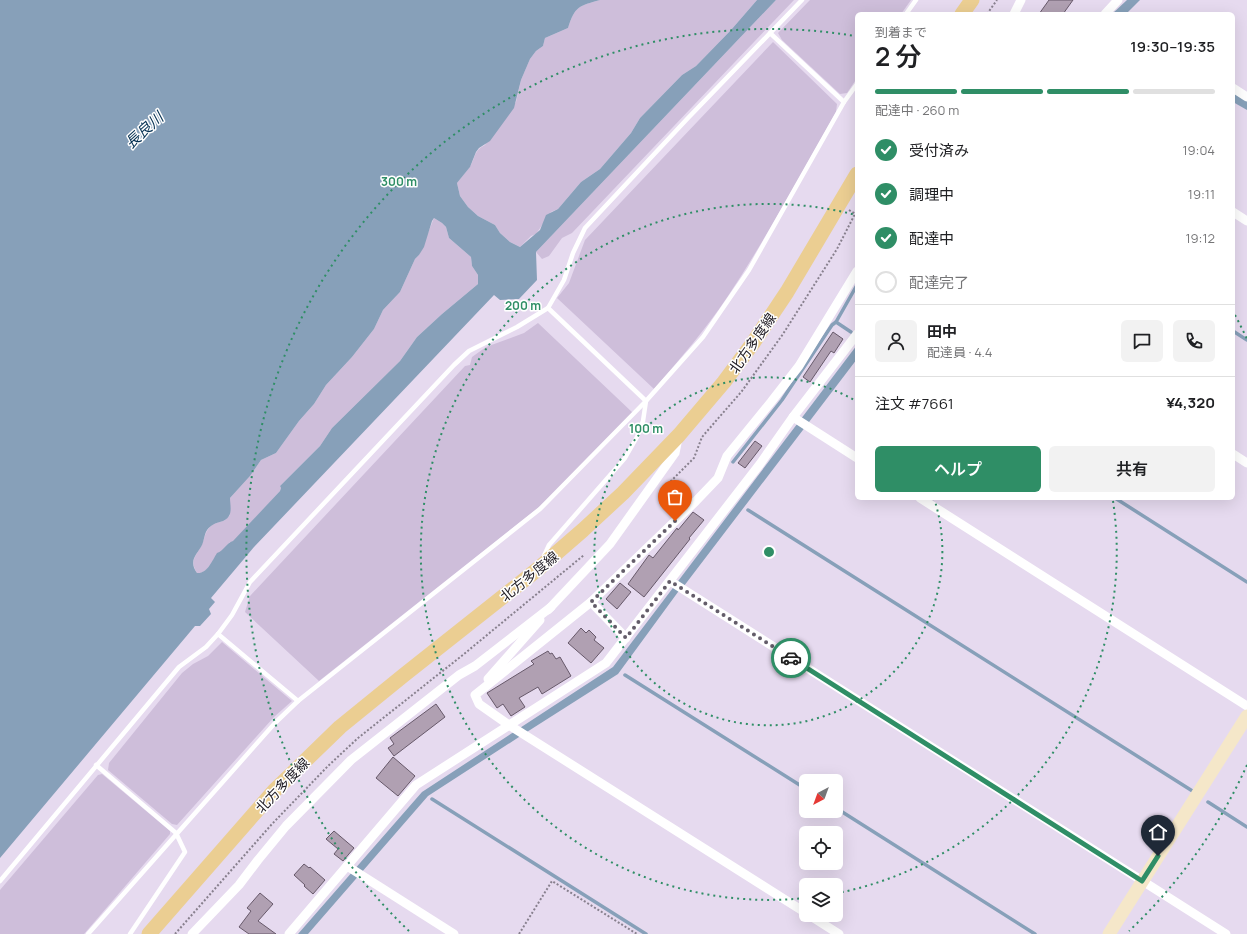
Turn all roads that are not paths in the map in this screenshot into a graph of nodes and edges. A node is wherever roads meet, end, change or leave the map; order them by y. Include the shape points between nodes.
1 (802, 0) edge
2 (916, 0) edge
3 (972, 0) edge
4 (1021, 0) edge
5 (1118, 0) edge
6 (1112, 11) edge
7 (907, 12) edge
8 (963, 12) edge
9 (1015, 12) edge
10 (770, 33) junction
11 (855, 87) edge
12 (1235, 89) edge
13 (1247, 97) edge
14 (844, 102) junction
15 (855, 177) edge
16 (1235, 213) edge
17 (1247, 221) edge
18 (855, 274) edge
19 (548, 308) junction
20 (855, 337) edge
21 (646, 401) junction
22 (795, 419) junction
23 (679, 435) junction
24 (1235, 455) edge
25 (855, 457) edge
26 (1247, 463) edge
27 (923, 500) edge
28 (538, 569) junction
29 (671, 582) junction
30 (591, 602) junction
31 (551, 607) junction
32 (218, 634) junction
33 (626, 638) junction
34 (475, 695) junction
35 (298, 701) junction
36 (1247, 706) edge
37 (1247, 716) edge
38 (512, 727) junction
39 (96, 765) junction
40 (176, 833) junction
41 (349, 867) junction
42 (0, 881) edge
43 (1142, 881) junction
44 (799, 909) edge
45 (821, 922) edge
46 (88, 934) edge
47 (130, 934) edge
48 (149, 934) edge
49 (192, 934) edge
50 (289, 934) edge
51 (454, 934) edge
52 (839, 934) edge
53 (1109, 934) edge
54 (1226, 934) edge

1 - 10 lane
2 - 7 lane
3 - 8 main road
4 - 9 street
5 - 6 street
10 - 14 lane
10 - 19 lane via 585,228 564,280
11 - 14 lane
12 - 13 street
14 - 21 lane via 749,270 703,337
15 - 23 main road, 北方多度線 via 788,292 724,382
16 - 17 street
18 - 30 street via 799,366 727,456 718,478
19 - 21 lane
19 - 32 lane via 469,351 454,365 250,582
20 - 22 street
21 - 28 lane via 643,421 625,458 549,545
21 - 35 lane via 540,509
22 - 25 street
22 - 29 street
23 - 28 main road, 北方多度線 via 624,493
23 - 31 street via 675,453 610,544
24 - 26 street
27 - 36 street
28 - 48 main road, 北方多度線 via 340,727 274,791
29 - 33 street
29 - 43 street
30 - 33 street
30 - 34 street
31 - 34 street
31 - 49 street via 475,666 459,674 351,760 286,826 239,885
32 - 35 lane
32 - 39 lane via 180,667
33 - 38 street via 606,663
34 - 38 street via 479,704
35 - 40 lane
37 - 43 main road
38 - 41 street via 416,785
38 - 44 street
39 - 40 lane
39 - 42 lane
40 - 46 lane
40 - 47 lane via 185,852
41 - 50 street
41 - 51 street
43 - 53 main road
43 - 54 street
45 - 52 street

